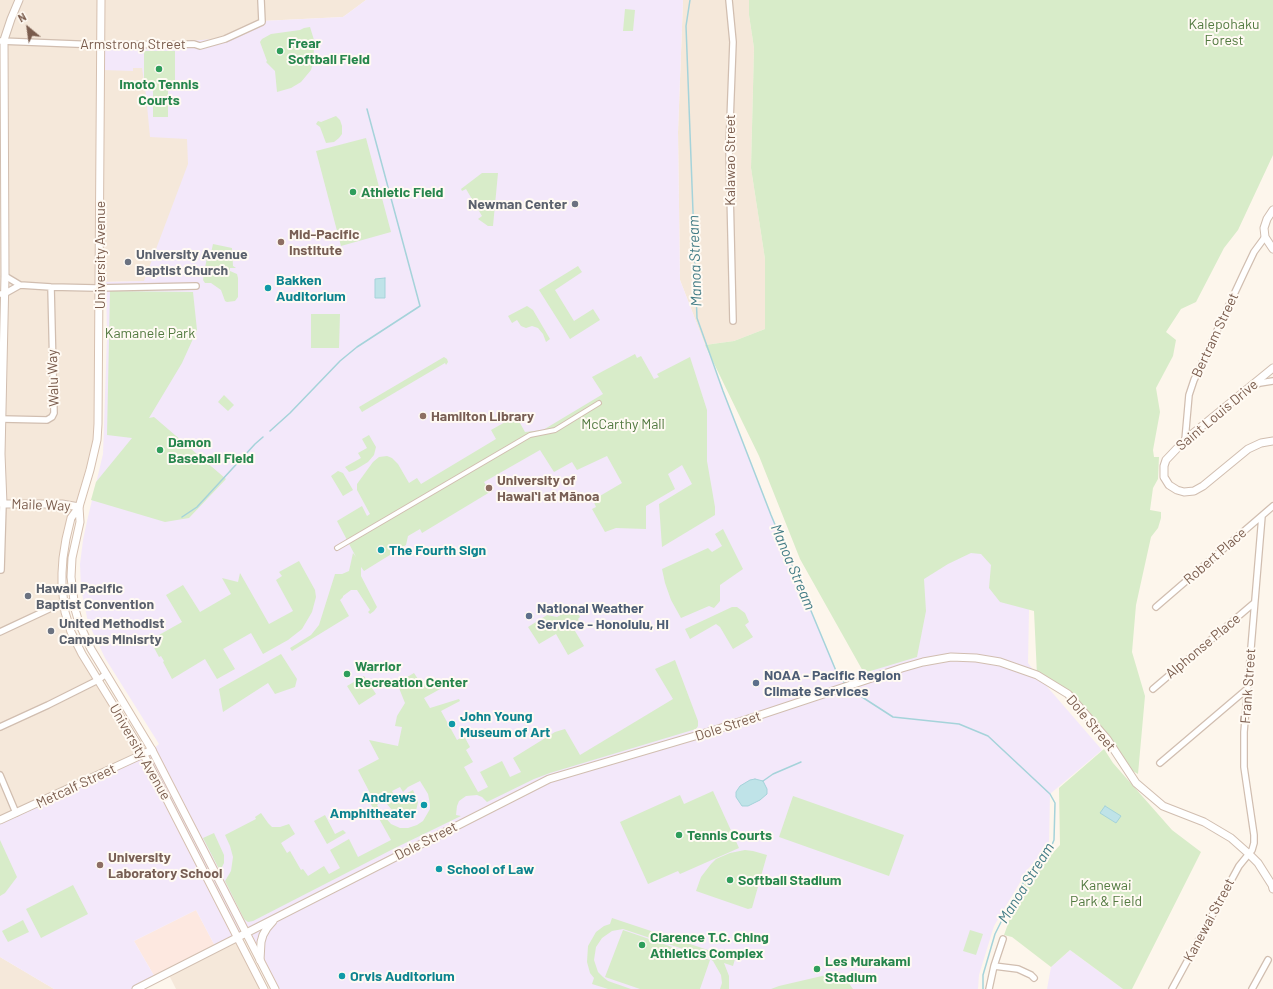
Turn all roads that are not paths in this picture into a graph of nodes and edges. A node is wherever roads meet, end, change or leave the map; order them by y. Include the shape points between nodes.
1 (19, 0) edge
2 (101, 0) edge
3 (261, 0) edge
4 (729, 0) edge
5 (2, 40) edge
6 (101, 45) junction
7 (1273, 210) edge
8 (1265, 237) junction
9 (1273, 249) edge
10 (5, 276) junction
11 (20, 285) junction
12 (196, 286) dead end
13 (51, 287) junction
14 (99, 288) junction
15 (2, 294) edge
16 (733, 321) dead end
17 (1273, 368) edge
18 (1273, 381) edge
19 (1249, 388) junction
20 (599, 403) dead end
21 (1, 415) edge
22 (1, 432) edge
23 (1185, 440) junction
24 (1273, 441) edge
25 (1, 452) edge
26 (1, 483) edge
27 (3, 504) junction
28 (79, 506) junction
29 (1273, 506) edge
30 (1262, 516) junction
31 (1, 530) edge
32 (337, 548) dead end
33 (1, 570) edge
34 (64, 602) junction
35 (74, 602) junction
36 (1254, 603) junction
37 (1156, 607) dead end
38 (0, 632) edge
39 (106, 674) junction
40 (98, 680) junction
41 (1153, 689) dead end
42 (1247, 689) junction
43 (0, 727) edge
44 (152, 750) junction
45 (144, 755) junction
46 (1160, 763) dead end
47 (0, 775) edge
48 (16, 813) junction
49 (0, 820) edge
50 (1249, 854) junction
51 (1273, 889) edge
52 (275, 919) junction
53 (246, 933) junction
54 (237, 937) junction
55 (1003, 939) dead end
56 (260, 960) junction
57 (1268, 960) dead end
58 (994, 966) junction
59 (1034, 978) dead end
60 (136, 989) edge
61 (264, 989) edge
62 (275, 989) edge
63 (989, 989) edge
64 (1172, 989) edge
65 (1252, 989) edge

1 - 5 street
2 - 6 street, University Avenue
3 - 6 street, Armstrong Street via 262,22 225,39 200,46
4 - 16 street, Kalawao Street via 733,42 729,148
5 - 6 street, Armstrong Street
5 - 10 street
6 - 14 street, University Avenue
7 - 8 street via 1264,228
8 - 9 street
8 - 23 street, Bertram Street via 1247,266 1194,380 1189,395
10 - 11 street
10 - 15 street
11 - 13 street
11 - 15 street
12 - 14 street
13 - 14 street
13 - 21 street, Walu Way via 54,414 47,420
14 - 28 street, University Avenue via 97,440
15 - 21 street
17 - 19 street, Saint Louis Drive
18 - 19 street
19 - 23 street, Saint Louis Drive
20 - 32 street via 555,430 526,437
21 - 22 street
22 - 25 street
23 - 24 street, Saint Louis Drive via 1168,457 1164,473 1169,485 1187,492 1200,488 1248,449
25 - 26 street
26 - 27 street
27 - 28 street, Maile Way
27 - 31 street
28 - 34 street, University Avenue via 71,518 62,558
28 - 35 street, University Avenue via 80,522 72,558 71,577
29 - 30 street, Robert Place
30 - 36 street, Frank Street
30 - 37 street, Robert Place
31 - 33 street
34 - 35 street
34 - 38 street
34 - 40 street, University Avenue via 71,632
35 - 39 street, University Avenue via 79,624
36 - 41 street, Alphonse Place
36 - 42 street, Frank Street
39 - 40 street
39 - 44 street, University Avenue
40 - 43 street
40 - 45 street, University Avenue
42 - 46 street
42 - 50 street, Frank Street via 1244,768 1255,839
44 - 45 street, Metcalf Street
44 - 53 street, University Avenue
45 - 48 street, Metcalf Street
45 - 54 street, University Avenue
47 - 48 street
48 - 49 street, Metcalf Street
50 - 51 street, Dole Street via 1264,871
50 - 52 street, Dole Street via 1222,832 1163,806 1146,793 1068,694 1037,675 1000,662 951,657 923,662 872,677 712,732 549,779
50 - 64 street, Kanewai Street via 1239,866
52 - 53 street, Dole Street
52 - 56 street via 263,935
53 - 54 street, Dole Street
53 - 56 street, University Avenue
54 - 60 street, Dole Street
54 - 61 street, University Avenue
55 - 58 street
56 - 62 street, University Avenue
57 - 65 street
58 - 59 street via 1018,969
58 - 63 street

